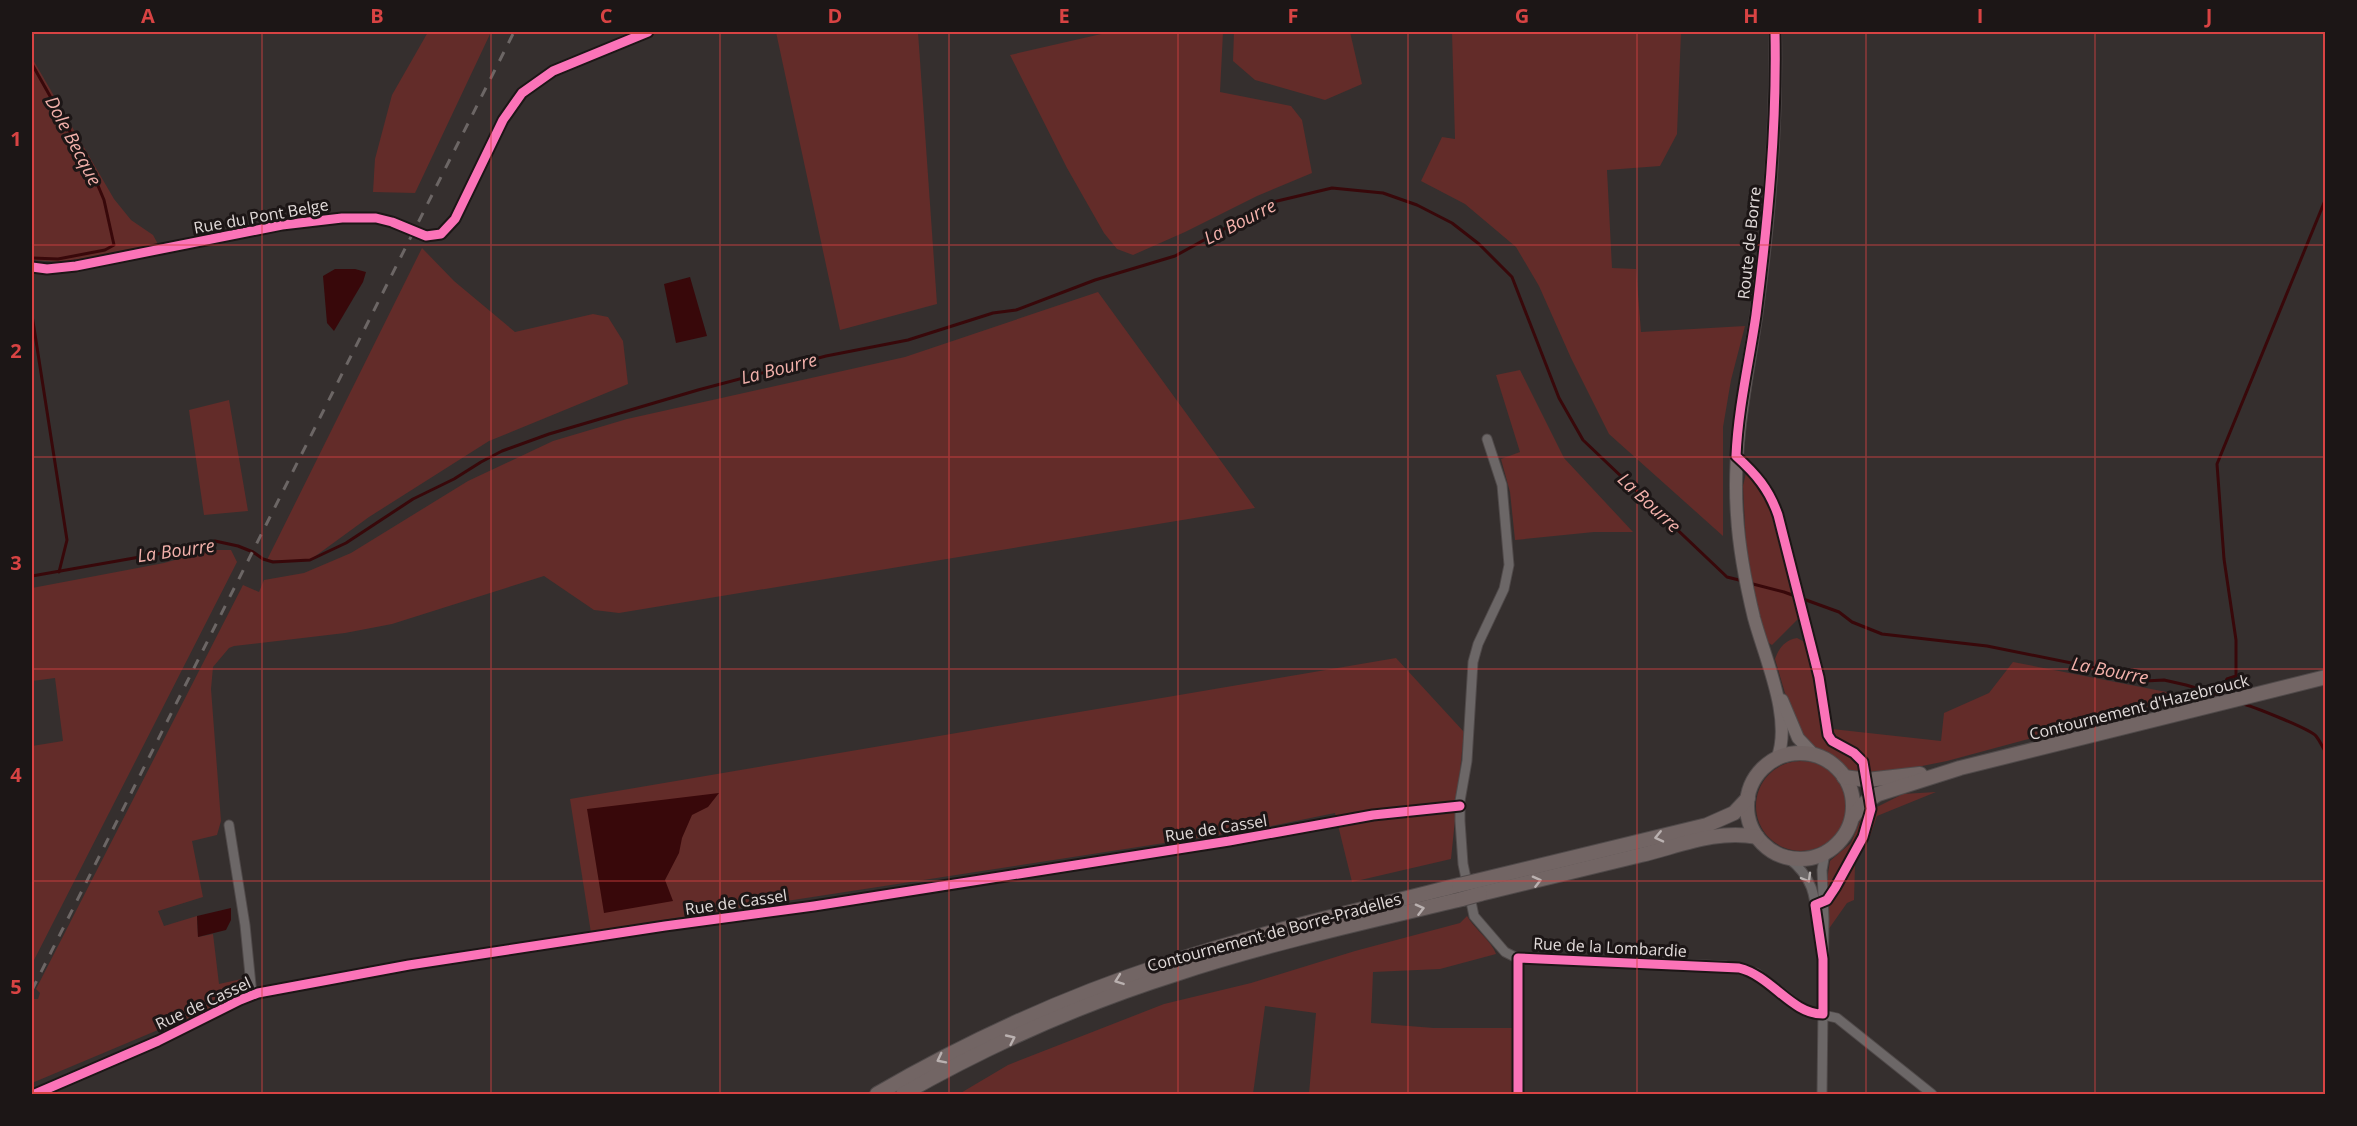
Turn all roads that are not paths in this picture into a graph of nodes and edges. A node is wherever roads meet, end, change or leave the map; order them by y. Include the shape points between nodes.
1 (648, 32) edge
2 (1775, 32) edge
3 (32, 267) edge
4 (1486, 439) dead end
5 (1736, 456) junction
6 (1770, 671) junction
7 (2325, 677) edge
8 (1827, 728) dead end
9 (1814, 755) junction
10 (1776, 759) junction
11 (1960, 768) junction
12 (1844, 777) junction
13 (1748, 798) junction
14 (1460, 806) junction
15 (1852, 818) junction
16 (229, 825) dead end
17 (1757, 837) junction
18 (1825, 853) junction
19 (1788, 858) junction
20 (1478, 888) junction
21 (1460, 892) junction
22 (1518, 958) junction
23 (1823, 959) junction
24 (252, 995) junction
25 (1823, 1014) junction
26 (35, 1095) edge
27 (877, 1095) edge
28 (903, 1095) edge
29 (1518, 1095) edge
30 (1822, 1095) edge
31 (1932, 1095) edge

1 - 3 street, Rue du Pont Belge via 553,71 522,93 503,120 455,219 441,234 426,236 376,218 342,218 282,225 76,266
2 - 5 main road, Route de Borre via 1771,176
4 - 14 street, Rue de la Lombardie via 1503,492 1509,565 1504,589 1473,662
5 - 6 main road, Route de Borre via 1737,517 1744,573
5 - 8 street via 1758,477 1772,499 1821,686
6 - 9 main road via 1798,738
6 - 10 main road via 1782,728
7 - 11 highway, Contournement d'Hazebrouck
9 - 10 highway via 1792,754
9 - 12 highway
10 - 13 highway via 1756,778
11 - 12 highway, Contournement d'Hazebrouck via 1867,780
11 - 15 highway, Contournement d'Hazebrouck via 1878,794
12 - 15 highway via 1852,799
13 - 17 highway via 1749,818
13 -> 20 highway via 1734,813 1707,825
14 - 22 street, Rue de la Lombardie via 1462,858 1473,912 1505,952
14 - 24 street, Rue de Cassel via 1373,815 1174,850 409,965
15 - 18 highway via 1844,837
16 - 24 street, Rue de Cassel
17 - 19 highway via 1773,852
20 -> 17 highway via 1700,839
18 - 19 highway via 1805,859
18 - 23 street
19 -> 23 street via 1804,871 1811,884
20 - 21 highway, bridge
21 -> 27 highway via 1249,939 1116,981 988,1035
28 -> 21 highway, Contournement de Borre-Pradelles via 1028,1031 1142,986
22 - 25 street, Rue de la Lombardie via 1739,968 1761,976 1805,1011
22 - 29 street, Rue de la Lombardie
23 - 25 street
24 - 26 street, Rue de Cassel
25 - 30 street
25 - 31 street, Rue de la Lombardie via 1837,1018

